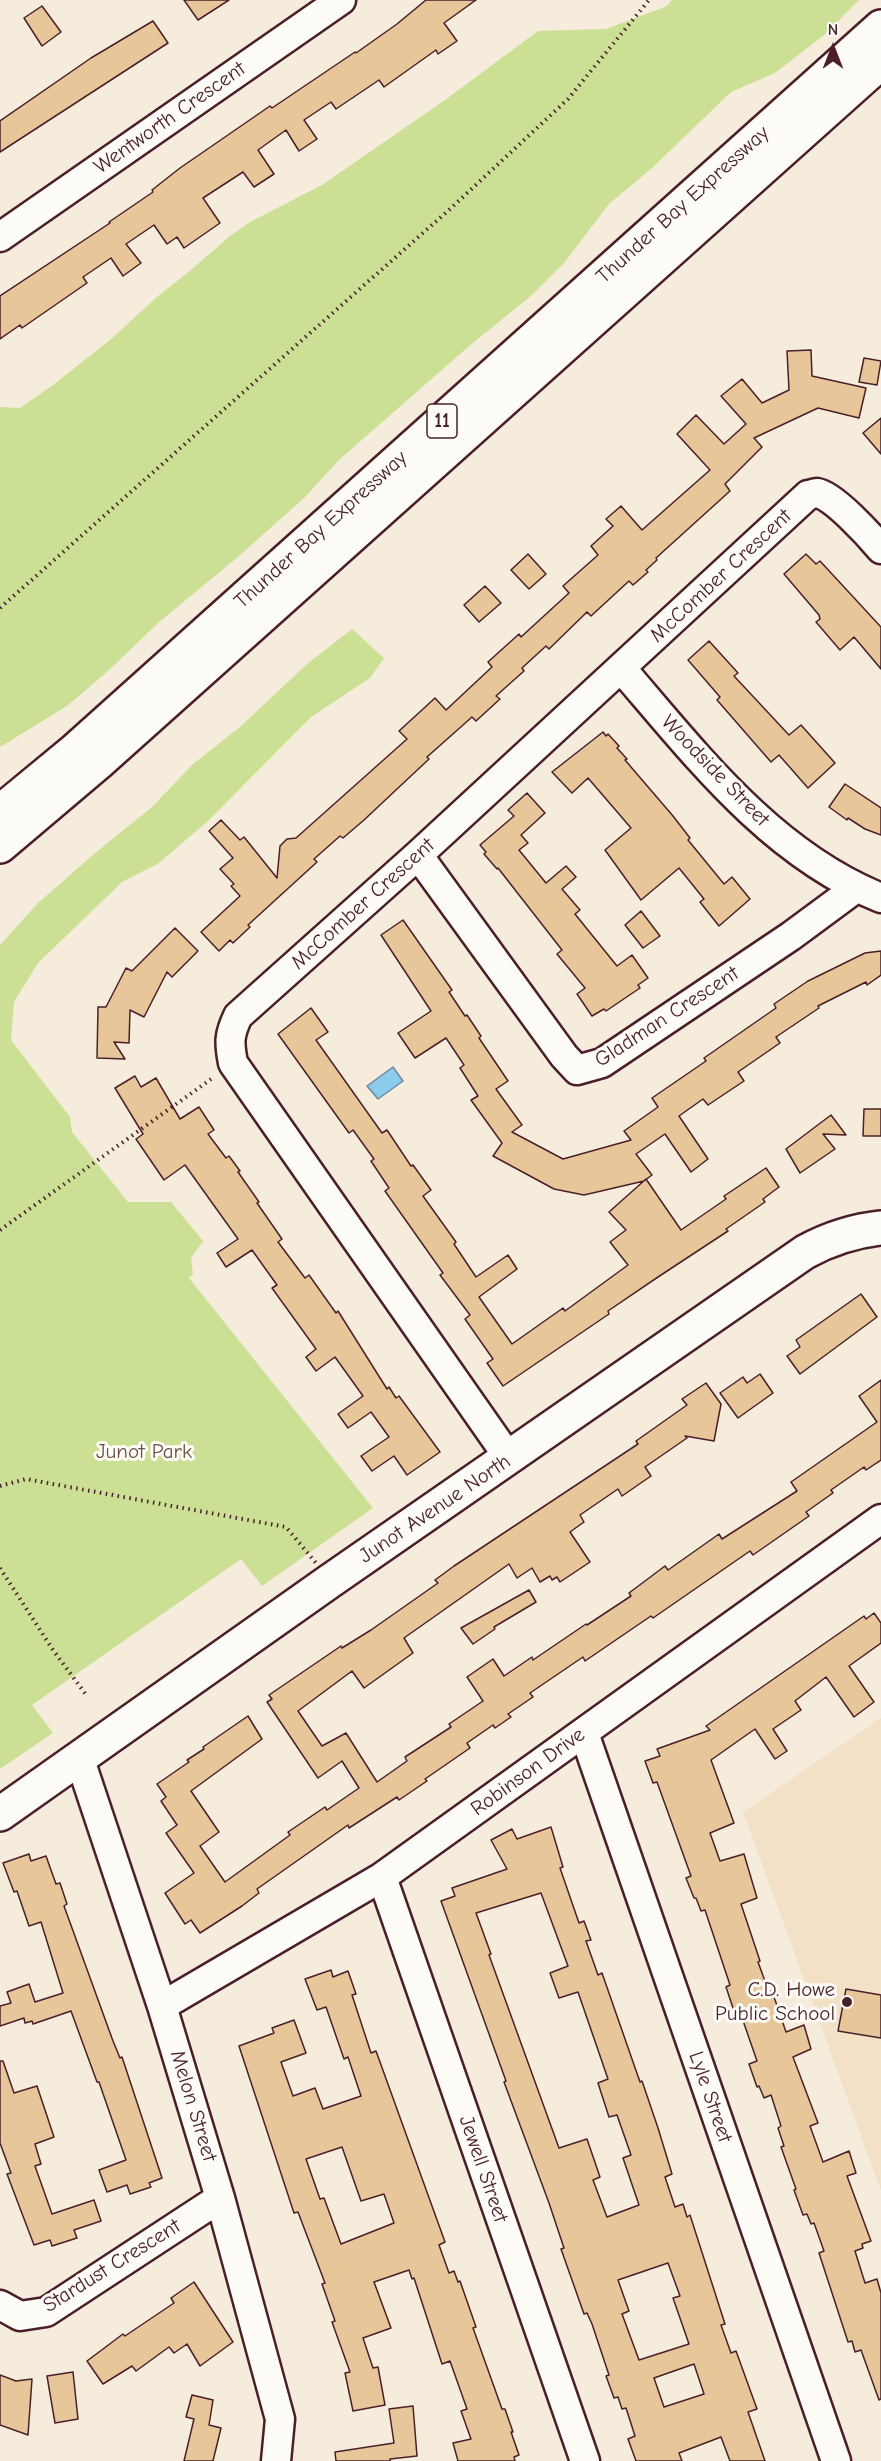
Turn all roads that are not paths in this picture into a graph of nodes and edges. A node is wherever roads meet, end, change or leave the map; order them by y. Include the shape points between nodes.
1 (341, 0) edge
2 (881, 27) edge
3 (881, 62) edge
4 (0, 237) edge
5 (881, 549) edge
6 (621, 668) junction
7 (0, 812) edge
8 (0, 846) edge
9 (418, 855) junction
10 (869, 893) edge
11 (881, 1228) edge
12 (509, 1458) junction
13 (881, 1519) edge
14 (584, 1732) junction
15 (79, 1758) junction
16 (0, 1814) edge
17 (382, 1877) junction
18 (162, 2006) junction
19 (220, 2198) junction
20 (0, 2305) edge
21 (276, 2461) edge
22 (585, 2461) edge
23 (836, 2461) edge

1 - 4 street, Wentworth Crescent
2 - 7 main road, Thunder Bay Expressway / 11 via 74,751
3 - 8 main road, Thunder Bay Expressway / 11 via 98,763
5 - 6 street, McComber Crescent via 826,497 808,495
6 - 9 street, McComber Crescent
6 - 10 street, Woodside Street via 745,808 785,841
9 - 10 street, Gladman Crescent via 577,1070 602,1063 791,936
9 - 12 street, McComber Crescent via 238,1016 230,1031 229,1046 233,1063
11 - 12 main road, Junot Avenue North via 853,1232 805,1252
12 - 15 main road, Junot Avenue North
13 - 14 street, Robinson Drive
14 - 17 street, Robinson Drive
14 - 23 street, Lyle Street
15 - 16 main road, Junot Avenue North
15 - 18 street, Melon Street
17 - 18 street, Robinson Drive
17 - 22 street, Jewell Street
18 - 19 street, Melon Street
19 - 20 street, Stardust Crescent via 46,2312 20,2316
19 - 21 street, Melon Street via 280,2418

